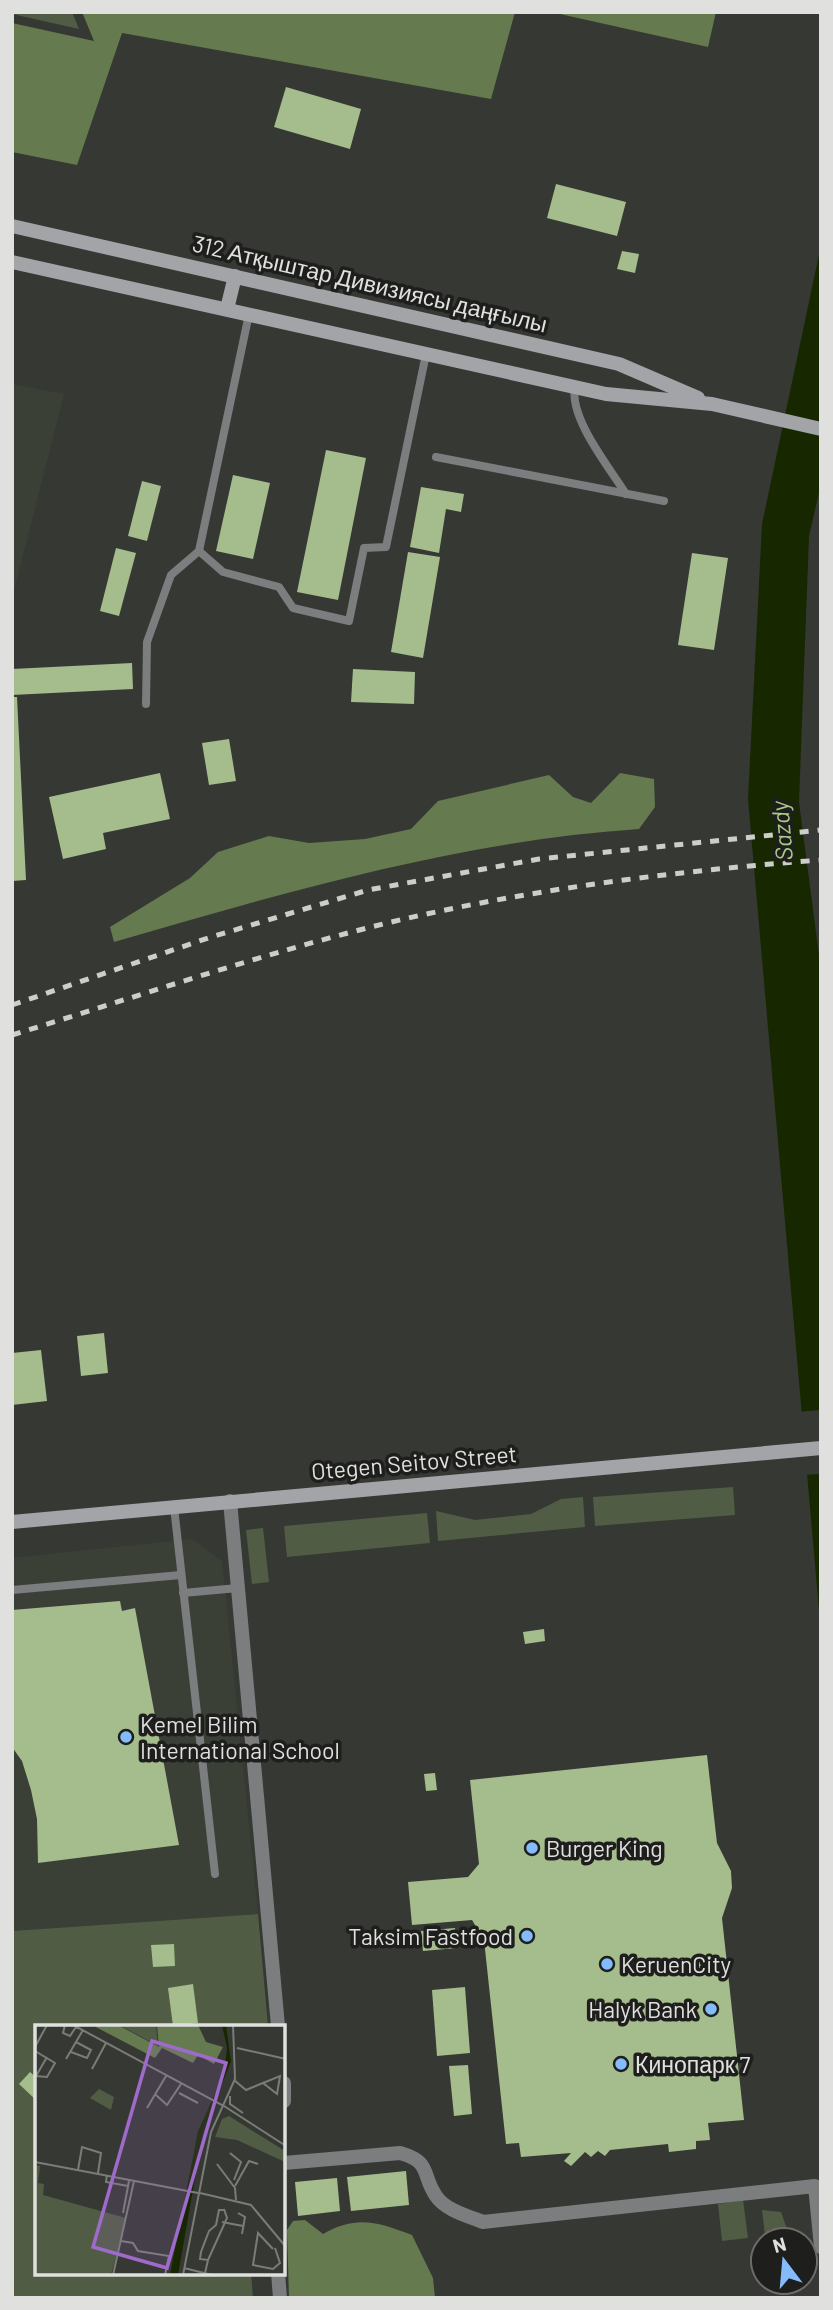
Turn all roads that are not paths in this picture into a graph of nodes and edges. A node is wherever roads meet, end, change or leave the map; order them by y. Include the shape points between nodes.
1 (12, 226) edge
2 (12, 262) edge
3 (235, 276) junction
4 (227, 310) junction
5 (249, 314) junction
6 (426, 354) junction
7 (575, 387) junction
8 (712, 404) junction
9 (821, 429) edge
10 (436, 457) dead end
11 (626, 494) junction
12 (664, 501) dead end
13 (199, 551) junction
14 (146, 704) dead end
15 (821, 1448) edge
16 (230, 1501) junction
17 (174, 1507) junction
18 (12, 1522) edge
19 (181, 1575) junction
20 (238, 1588) junction
21 (12, 1590) edge
22 (183, 1593) junction
23 (215, 1874) dead end
24 (278, 2025) edge
25 (285, 2163) edge
26 (821, 2247) edge
27 (278, 2275) edge
28 (280, 2298) edge

1 - 3 main road, 312 Атқыштар Дивизиясы даңғылы
2 - 4 main road, 312 Атқыштар Дивизиясы даңғылы
3 - 4 main road
3 - 8 main road, 312 Атқыштар Дивизиясы даңғылы via 619,364
4 - 5 main road, 312 Атқыштар Дивизиясы даңғылы
5 - 6 main road, 312 Атқыштар Дивизиясы даңғылы
5 - 13 lane
6 - 7 main road, 312 Атқыштар Дивизиясы даңғылы
6 - 13 lane via 386,547 364,548 349,621 293,608 279,587 223,572
7 - 8 main road, 312 Атқыштар Дивизиясы даңғылы
7 - 11 lane via 573,399 580,418
8 - 9 main road, 312 Атқыштар Дивизиясы даңғылы
10 - 11 lane
11 - 12 lane
13 - 14 lane via 171,575 147,642
15 - 16 main road, Otegen Seitov Street
16 - 17 main road, Otegen Seitov Street
16 - 20 street
17 - 18 main road, Otegen Seitov Street
17 - 19 lane
19 - 21 lane
19 - 22 lane
20 - 22 lane
20 - 24 street
22 - 23 lane
25 - 26 street via 400,2153 414,2157 425,2167 436,2197 456,2212 484,2222 815,2186
27 - 28 street

